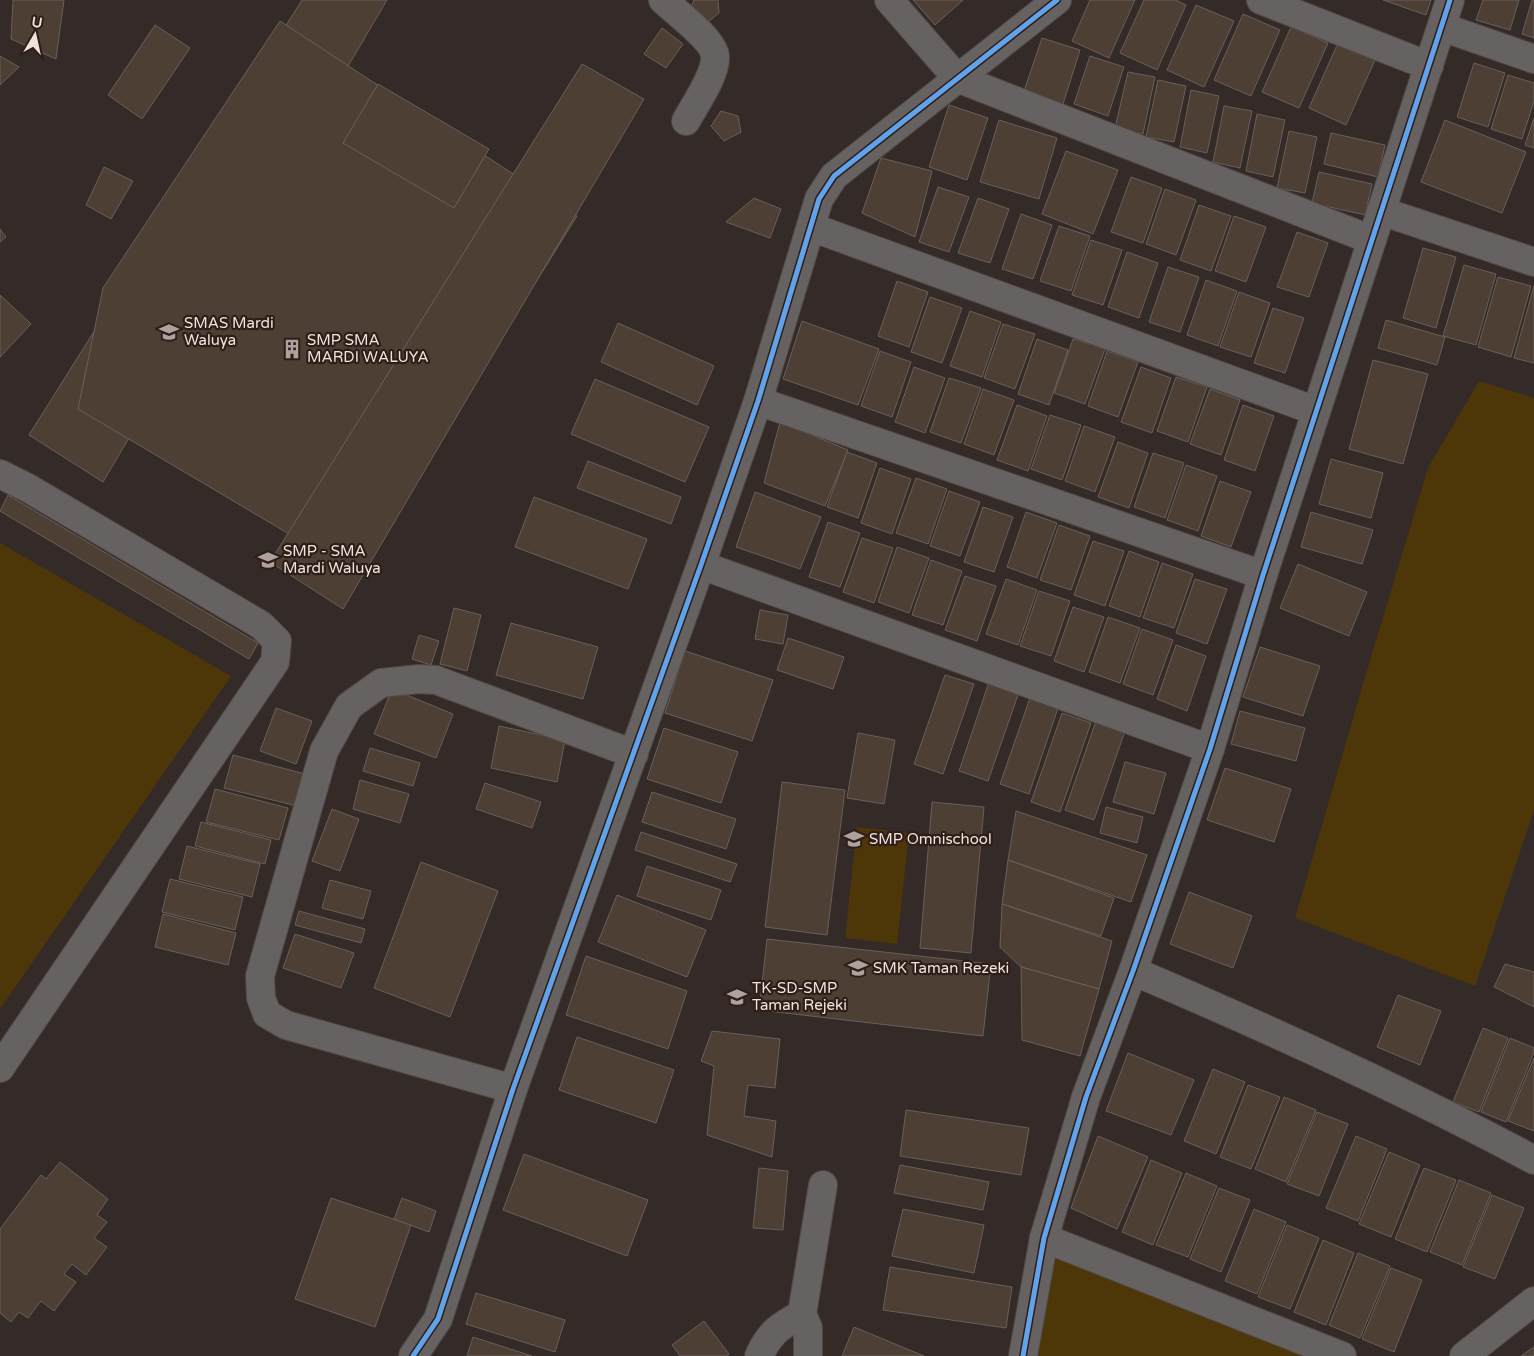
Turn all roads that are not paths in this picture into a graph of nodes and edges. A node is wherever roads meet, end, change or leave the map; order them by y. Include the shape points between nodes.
1 (663, 0) edge
2 (889, 0) edge
3 (1057, 0) edge
4 (1261, 0) edge
5 (1450, 0) edge
6 (1442, 27) junction
7 (1534, 59) edge
8 (1429, 66) junction
9 (956, 78) junction
10 (686, 121) dead end
11 (1381, 212) junction
12 (811, 226) junction
13 (1372, 240) junction
14 (1534, 262) edge
15 (758, 401) junction
16 (1316, 411) junction
17 (0, 474) edge
18 (702, 566) junction
19 (1262, 575) junction
20 (1210, 749) junction
21 (634, 754) junction
22 (1133, 971) junction
23 (0, 1068) edge
24 (513, 1089) junction
25 (1534, 1160) edge
26 (823, 1185) dead end
27 (1044, 1238) junction
28 (1534, 1300) edge
29 (802, 1314) junction
30 (413, 1356) edge
31 (759, 1356) edge
32 (808, 1356) edge
33 (1023, 1356) edge
34 (1342, 1356) edge
35 (1464, 1356) edge

1 - 10 street via 709,42 716,57 710,78
2 - 9 street
3 - 9 street
4 - 8 street
5 - 6 street
6 - 7 street
6 - 8 street
8 - 11 street
9 - 12 street via 834,176 820,199
9 - 13 street
11 - 13 street
11 - 14 street
12 - 15 street
12 - 16 street
13 - 16 street
15 - 18 street
15 - 19 street
16 - 19 street
17 - 23 street via 261,625 277,641 275,662
18 - 20 street
18 - 21 street
19 - 20 street
20 - 22 street
21 - 24 street
21 - 24 street via 436,680 419,679 381,683 349,706 324,751 260,976 261,998 268,1014 286,1025
22 - 25 street via 1263,1026
22 - 27 street via 1086,1097
24 - 30 street via 438,1320
26 - 29 street
27 - 33 street
27 - 34 street
28 - 35 street
29 - 31 street via 785,1323 768,1339
29 - 32 street via 808,1328

